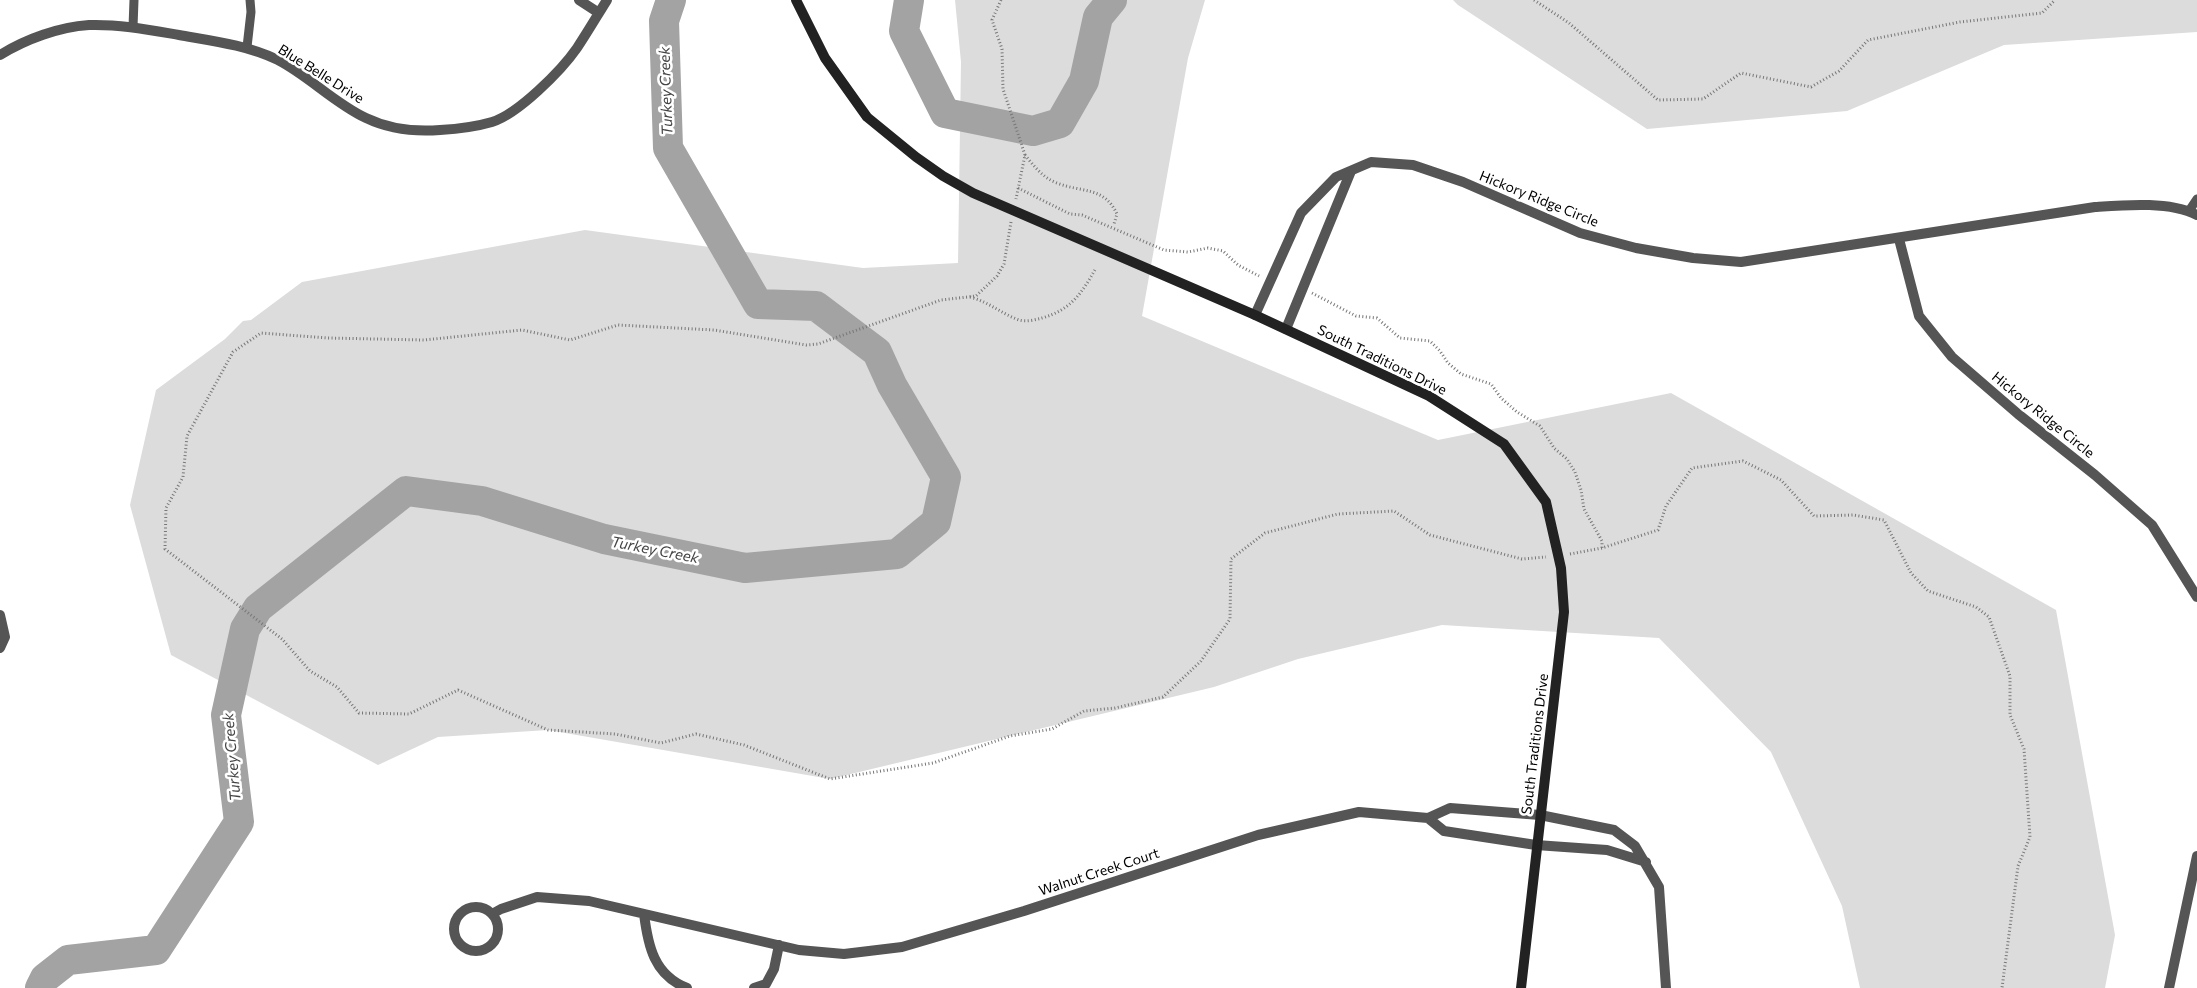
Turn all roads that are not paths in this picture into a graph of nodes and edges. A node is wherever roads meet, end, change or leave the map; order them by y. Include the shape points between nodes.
1 (134, 0) edge
2 (250, 0) edge
3 (578, 0) edge
4 (606, 0) edge
5 (796, 0) edge
6 (599, 13) junction
7 (133, 28) junction
8 (247, 47) junction
9 (0, 55) edge
10 (1351, 171) junction
11 (2197, 199) edge
12 (2193, 213) edge
13 (1899, 239) junction
14 (1255, 315) junction
15 (1286, 329) junction
16 (2197, 597) edge
17 (0, 615) edge
18 (0, 648) edge
19 (1540, 815) junction
20 (1428, 818) junction
21 (1536, 845) junction
22 (2197, 856) edge
23 (1646, 862) junction
24 (492, 914) junction
25 (644, 914) junction
26 (778, 945) junction
27 (687, 988) edge
28 (754, 988) edge
29 (1521, 988) edge
30 (1666, 988) edge
31 (2169, 988) edge

1 - 7 lane
2 - 8 lane
3 - 6 street
4 - 6 street, Blue Belle Drive
5 - 14 street, South Traditions Drive via 825,58 867,117 943,176 973,193
6 - 8 street, Blue Belle Drive via 576,49 520,106 494,122 461,128 400,129 368,119 344,107 279,61
7 - 8 street, Blue Belle Drive
7 - 9 street, Blue Belle Drive via 89,25 58,31 18,44
10 - 13 street, Hickory Ridge Circle via 1371,162 1413,165 1463,182 1580,233 1636,248 1693,258 1742,262
10 - 14 street, Hickory Ridge Circle via 1336,178 1300,213
10 - 15 street
11 - 12 lane
12 - 13 street, Hickory Ridge Circle via 2139,204 2095,207
13 - 16 street, Hickory Ridge Circle via 1919,316 1952,357 2152,524
14 - 15 street, South Traditions Drive
15 - 19 street, South Traditions Drive via 1429,396 1504,444 1546,502 1561,568 1564,612
17 - 18 street via 5,637
19 - 20 street, Walnut Creek Court via 1450,808
19 - 21 street, South Traditions Drive
19 - 23 street, Walnut Creek Court via 1614,830 1635,846
20 - 21 street, Walnut Creek Court via 1444,831
20 - 26 street, Walnut Creek Court via 1359,812 1258,835 902,947 844,954
21 - 23 street, Walnut Creek Court via 1607,850
21 - 29 street, South Traditions Drive
22 - 31 street
23 - 30 street, Walnut Creek Court via 1659,887
24 - 24 street via 478,907 459,915 454,925 460,945 469,951 480,952 490,947 497,939 499,929
24 - 25 street, Walnut Creek Court via 537,897 589,901
25 - 26 street, Walnut Creek Court
25 - 27 street via 647,940 655,960 673,983
26 - 28 street via 774,969 766,984

